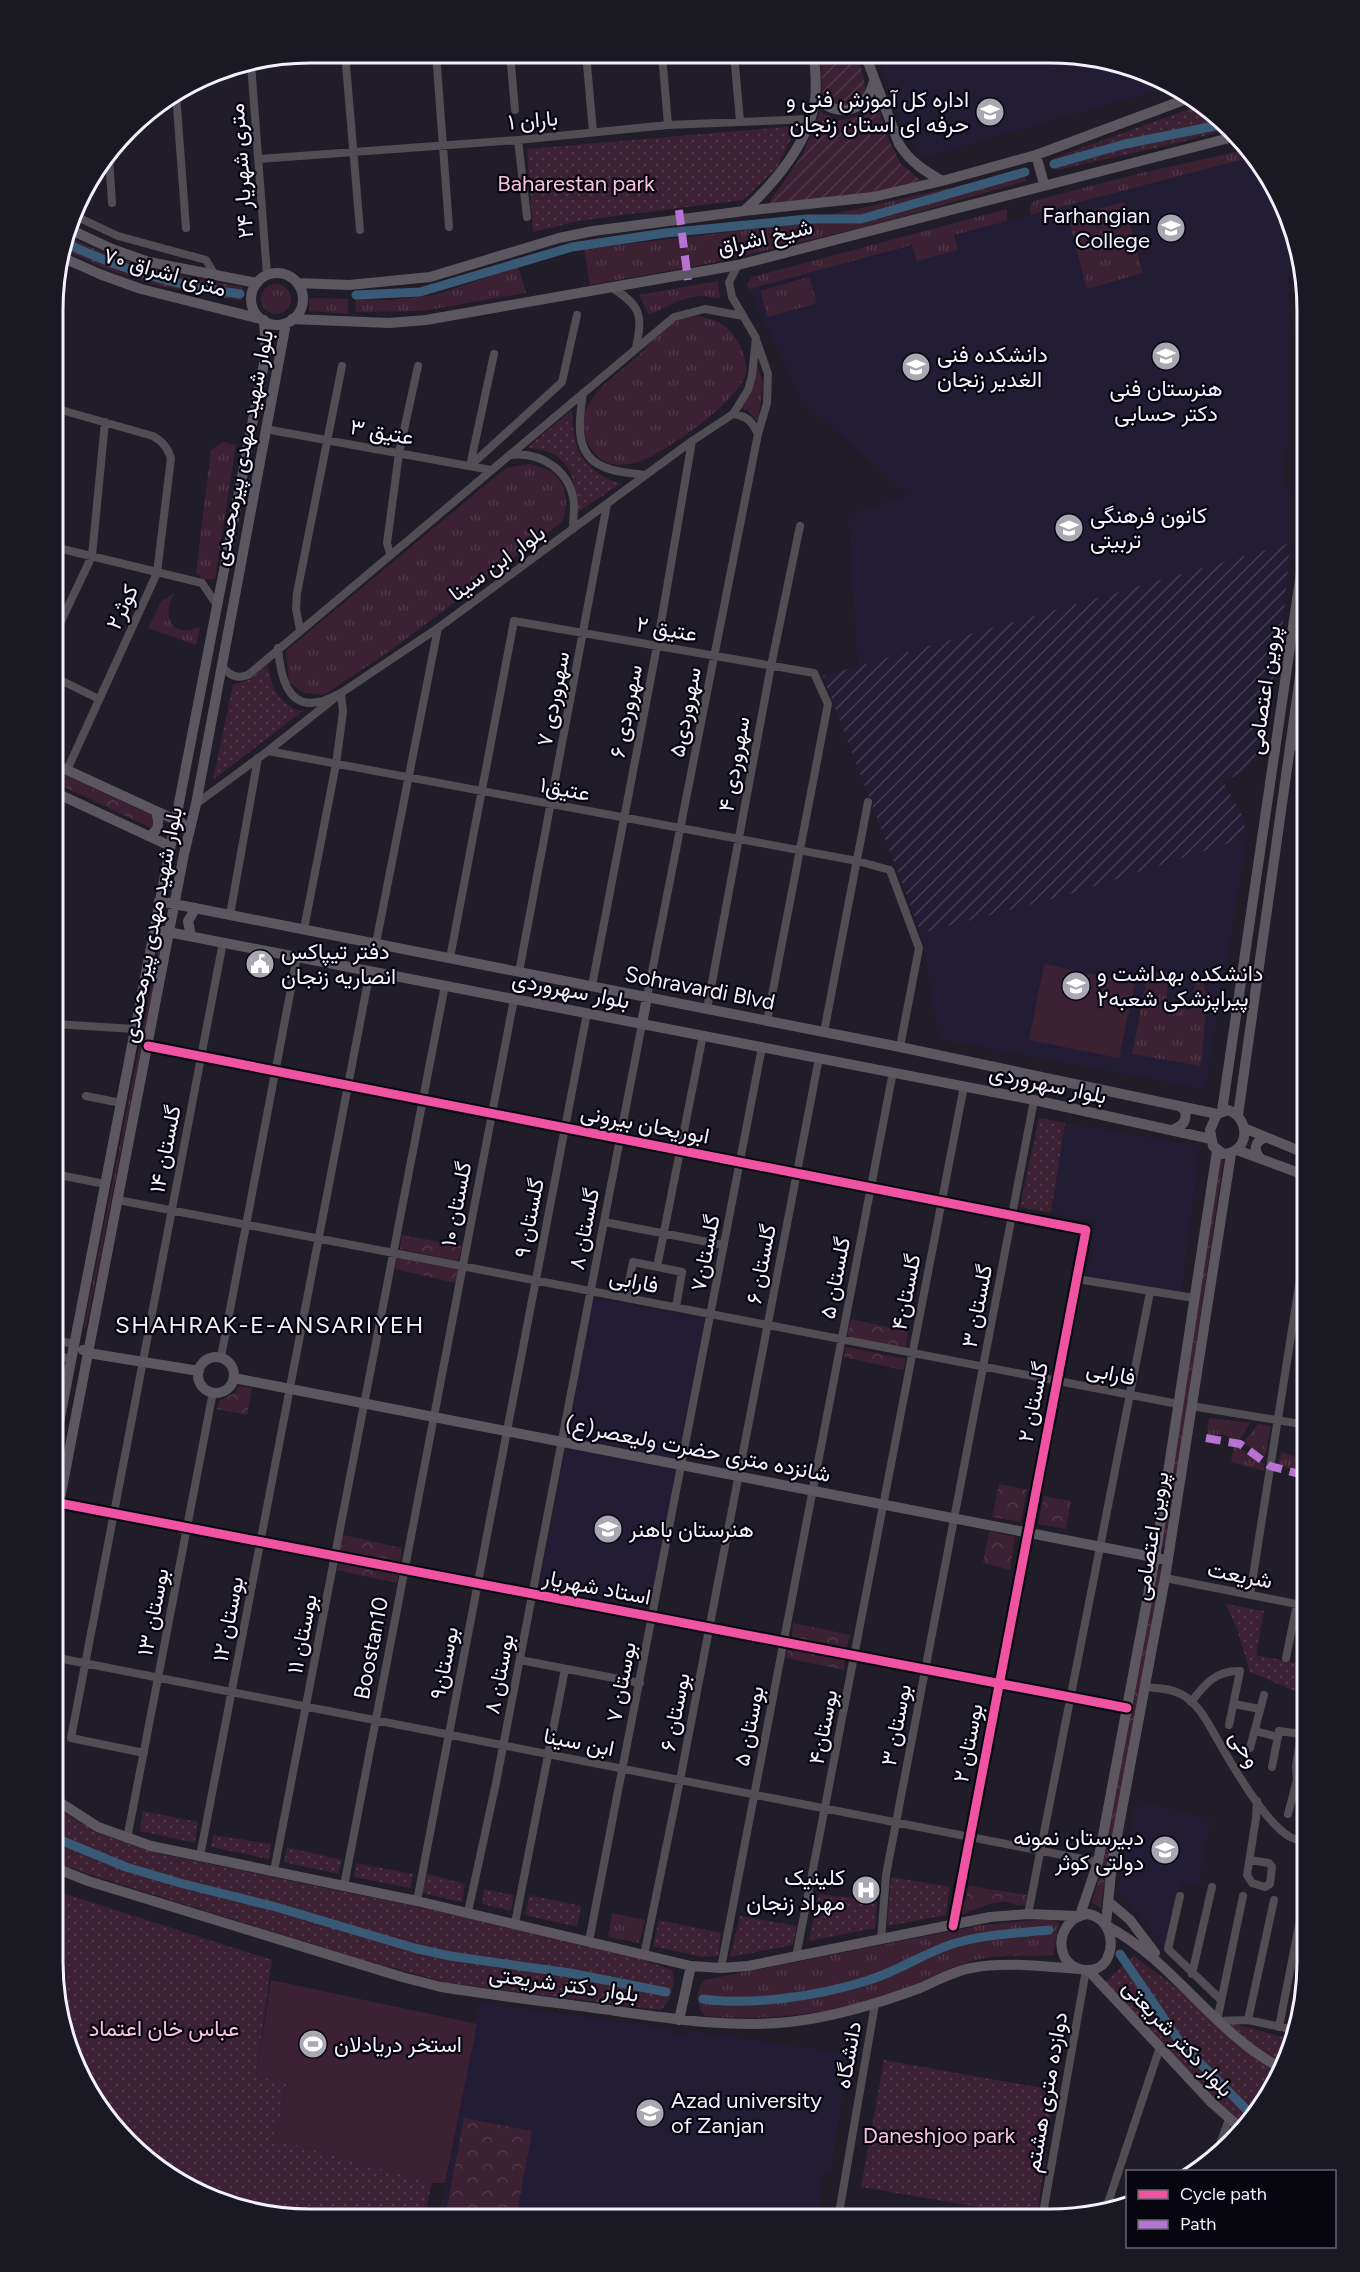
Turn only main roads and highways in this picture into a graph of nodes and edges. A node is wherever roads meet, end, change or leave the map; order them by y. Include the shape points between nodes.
1 (814, 63) edge
2 (868, 63) edge
3 (874, 81) junction
4 (816, 98) junction
5 (1181, 101) edge
6 (1228, 138) edge
7 (1036, 155) junction
8 (942, 181) junction
9 (1044, 184) junction
10 (744, 211) junction
11 (75, 233) edge
12 (68, 260) edge
13 (257, 283) junction
14 (297, 283) junction
15 (262, 320) junction
16 (289, 321) junction
17 (1297, 604) edge
18 (1297, 697) edge
19 (63, 768) edge
20 (63, 796) edge
21 (156, 812) junction
22 (175, 821) junction
23 (190, 826) junction
24 (148, 836) junction
25 (170, 846) junction
26 (159, 901) junction
27 (175, 904) junction
28 (196, 908) junction
29 (154, 929) junction
30 (170, 932) junction
31 (191, 936) junction
32 (647, 997) junction
33 (642, 1024) junction
34 (1179, 1106) junction
35 (1219, 1112) junction
36 (1238, 1115) junction
37 (1244, 1128) junction
38 (1172, 1131) junction
39 (1266, 1137) junction
40 (1210, 1139) junction
41 (1297, 1150) edge
42 (1217, 1151) junction
43 (1234, 1152) junction
44 (1261, 1159) junction
45 (1297, 1172) edge
46 (75, 1344) junction
47 (88, 1353) junction
48 (72, 1359) junction
49 (199, 1371) junction
50 (234, 1378) junction
51 (63, 1404) edge
52 (63, 1482) edge
53 (1155, 1558) junction
54 (1168, 1560) junction
55 (63, 1804) edge
56 (63, 1871) edge
57 (1109, 1902) junction
58 (1078, 1915) junction
59 (1106, 1925) junction
60 (691, 1966) junction
61 (1084, 1970) junction
62 (1168, 1970) junction
63 (679, 2019) junction
64 (1275, 2064) edge
65 (1236, 2125) edge

1 - 4 main road
2 - 3 main road
3 - 4 main road via 865,101 856,107 834,110
3 - 8 main road via 907,157
4 - 10 main road via 811,119 789,161 769,188
5 - 7 main road, شیخ اشراق
6 - 9 main road, شیخ اشراق
7 - 8 main road, شیخ اشراق
7 - 9 main road
8 - 10 main road, شیخ اشراق via 873,197
9 - 16 main road, شیخ اشراق via 738,265 426,320
10 - 14 main road, شیخ اشراق via 559,238 429,277 349,285
11 - 13 main road via 149,262
12 - 15 main road, ۷۰ متری اشراق via 141,289
13 - 14 main road via 274,273 287,275
13 - 15 main road via 251,302
14 - 16 main road via 302,303
15 - 16 main road via 273,324
15 - 22 main road, بلوار شهید مهدی پیرمحمدی via 266,353
16 - 23 main road, بلوار شهید مهدی پیرمحمدی
17 - 35 main road, پروین اعتصامی
18 - 36 main road, پروین اعتصامی
19 - 21 main road
20 - 24 main road
21 - 22 main road
21 - 24 main road via 158,826
22 - 23 main road
22 - 25 main road, بلوار شهید مهدی پیرمحمدی
23 - 27 main road, بلوار شهید مهدی پیرمحمدی
24 - 25 main road
25 - 26 main road, بلوار شهید مهدی پیرمحمدی
26 - 27 main road, Sohravardi Blvd
26 - 29 main road, بلوار شهید مهدی پیرمحمدی
27 - 28 main road, Sohravardi Blvd
27 - 30 main road, بلوار شهید مهدی پیرمحمدی
28 - 31 main road via 188,921
28 - 32 main road, Sohravardi Blvd
29 - 30 main road, بلوار سهروردی
29 - 46 main road, بلوار شهید مهدی پیرمحمدی
30 - 31 main road, بلوار سهروردی
30 - 47 main road, بلوار شهید مهدی پیرمحمدی
31 - 33 main road, بلوار سهروردی
32 - 33 main road
32 - 34 main road, Sohravardi Blvd
33 - 38 main road, بلوار سهروردی via 1034,1100
34 - 35 main road, Sohravardi Blvd
34 - 38 main road via 1185,1110 1185,1122
35 - 36 main road via 1228,1110
35 - 40 main road via 1211,1124
36 - 37 main road
37 - 39 main road
37 - 43 main road via 1242,1145
38 - 40 main road, بلوار سهروردی
39 - 41 main road
39 - 44 main road via 1255,1147
40 - 42 main road
42 - 43 main road
42 - 53 main road, پروین اعتصامی
43 - 44 main road
43 - 54 main road, پروین اعتصامی
44 - 45 main road
46 - 47 main road
46 - 48 main road, بلوار شهید مهدی پیرمحمدی
47 - 48 main road
47 - 49 main road
47 - 52 main road, بلوار شهید مهدی پیرمحمدی
48 - 51 main road, بلوار شهید مهدی پیرمحمدی
49 - 50 main road via 207,1360 220,1357 231,1365
49 - 50 main road via 202,1385 213,1392 227,1390
50 - 53 main road, شانزده متری حضرت ولیعصر(ع)
53 - 54 main road, شانزده متری حضرت ولیعصر(ع)
53 - 58 main road, پروین اعتصامی via 1098,1862
54 - 57 main road, پروین اعتصامی via 1112,1863
55 - 60 main road, بلوار دکتر شریعتی via 98,1827 128,1839 468,1912
56 - 63 main road, بلوار دکتر شریعتی via 121,1892 441,1987
57 - 59 main road, پروین اعتصامی
57 - 62 main road via 1130,1920
58 - 59 main road via 1096,1916
58 - 60 main road, بلوار دکتر شریعتی via 990,1917 748,1966
58 - 61 main road via 1068,1924 1062,1947 1067,1961
59 - 61 main road via 1107,1958 1102,1964
59 - 62 main road, بلوار دکتر شریعتی via 1143,1948
60 - 63 main road
61 - 63 main road, بلوار دکتر شریعتی via 972,1967 837,2015 741,2025
61 - 65 main road, بلوار دکتر شریعتی
62 - 64 main road, بلوار دکتر شریعتی via 1217,2021

